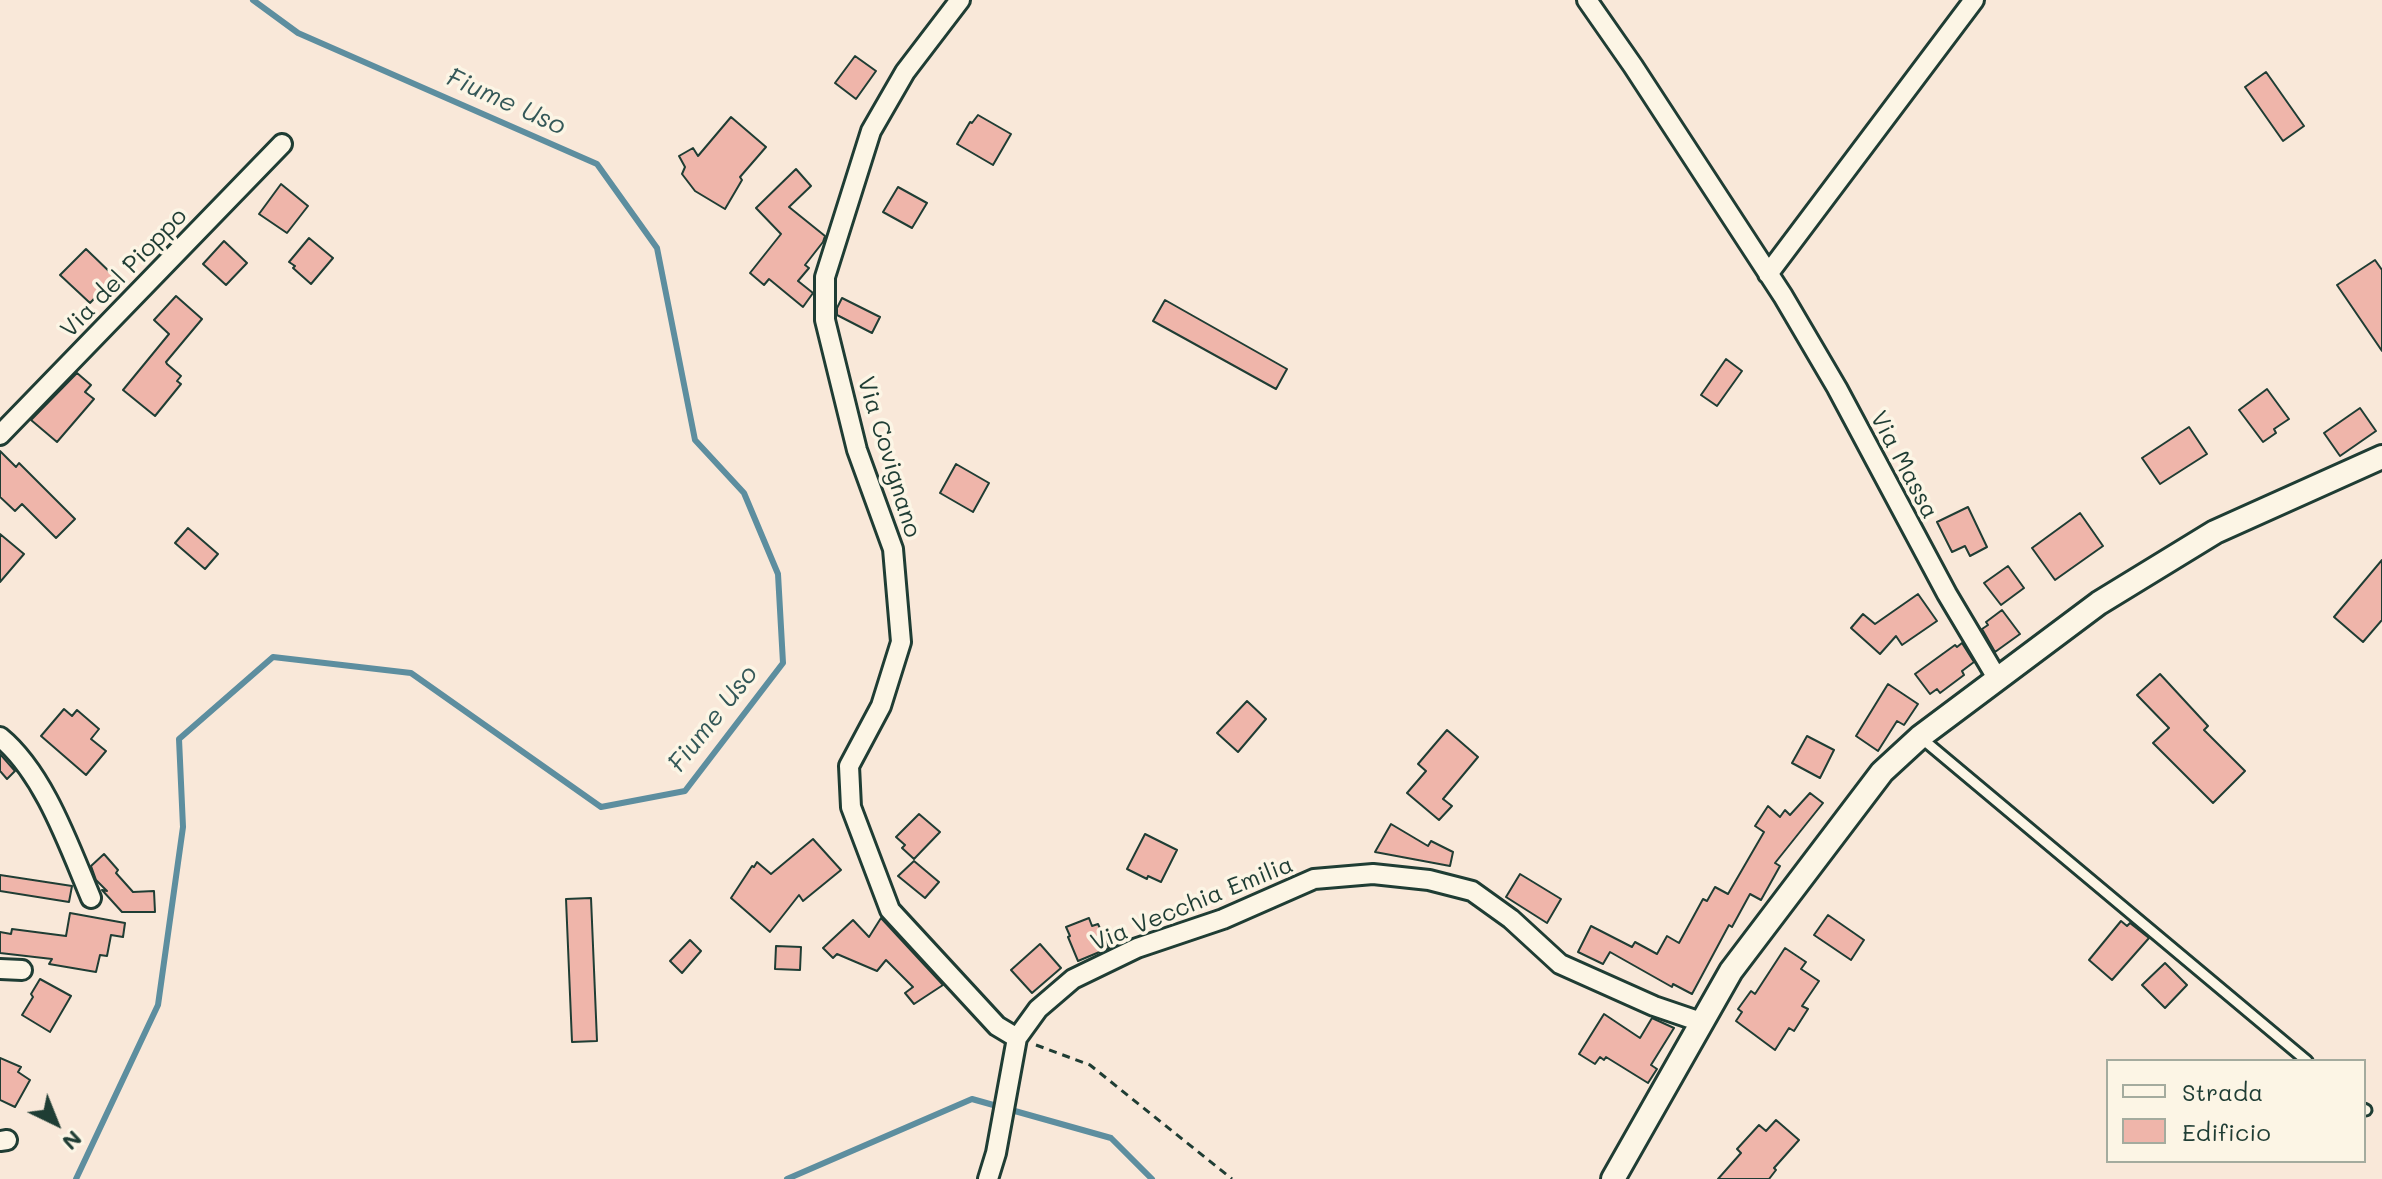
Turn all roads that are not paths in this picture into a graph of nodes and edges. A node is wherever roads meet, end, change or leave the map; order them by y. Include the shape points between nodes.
1 (960, 0) edge
2 (1587, 0) edge
3 (1974, 0) edge
4 (282, 144) dead end
5 (1768, 274) junction
6 (0, 435) edge
7 (2382, 457) edge
8 (1997, 678) junction
9 (0, 737) edge
10 (1920, 737) junction
11 (91, 898) dead end
12 (0, 969) edge
13 (22, 970) dead end
14 (1701, 1022) junction
15 (1017, 1038) junction
16 (2305, 1059) edge
17 (988, 1179) edge
18 (1613, 1179) edge

1 - 15 street, Via Covignano via 905,72 871,131 825,277 825,320 857,450 893,549 901,642 881,706 849,766 851,807 890,910 997,1026
2 - 5 street, Via Massa
3 - 5 street
4 - 6 street, Via del Pioppo
5 - 8 street, Via Massa
7 - 8 street via 2215,532 2099,603
8 - 10 street
9 - 11 street via 45,795
10 - 14 street via 1866,792 1731,971
10 - 16 lane
12 - 13 street
14 - 15 street, Via Vecchia Emilia via 1560,964 1472,891 1373,874 1314,879 1223,919 1137,948 1073,979 1038,1009
14 - 18 street
15 - 17 street, Via Vecchia Emilia

